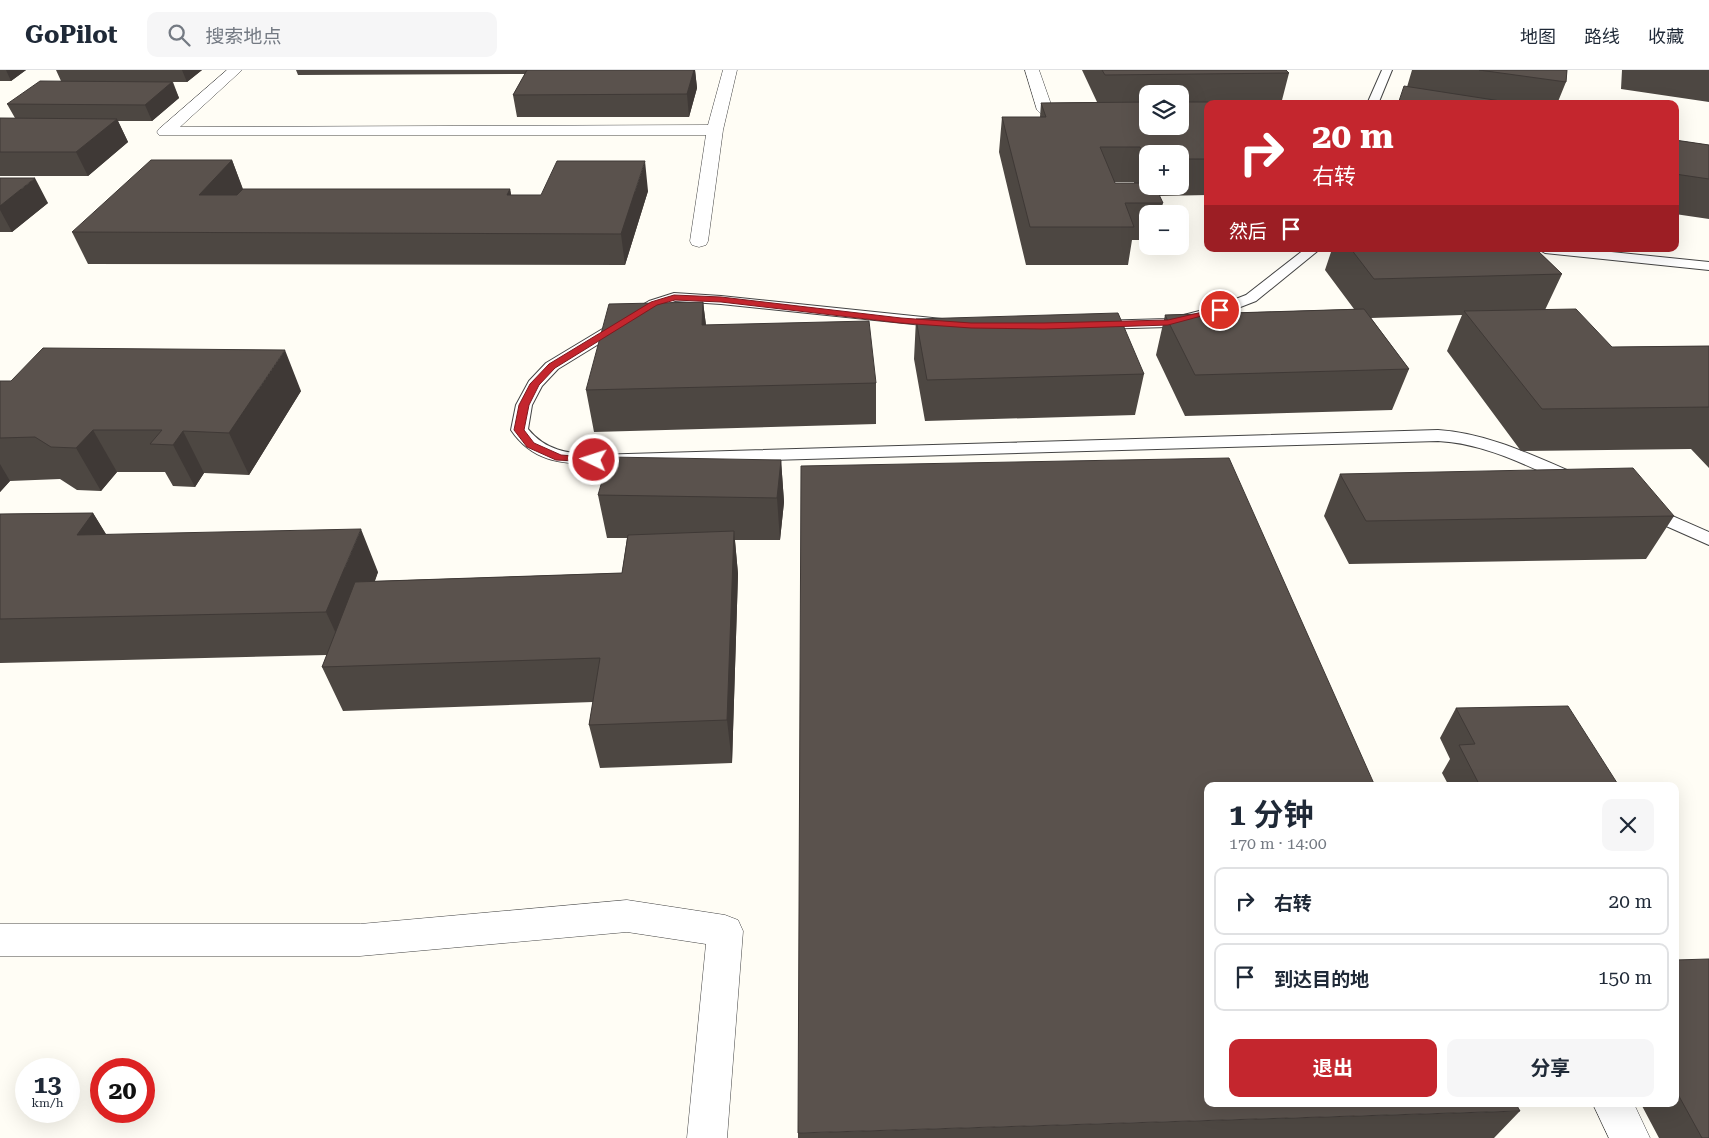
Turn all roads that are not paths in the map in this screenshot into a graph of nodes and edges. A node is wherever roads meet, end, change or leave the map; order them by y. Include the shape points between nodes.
1 (235, 70) edge
2 (730, 70) edge
3 (1032, 70) edge
4 (1387, 70) edge
5 (1374, 100) edge
6 (1045, 110) edge
7 (715, 130) junction
8 (699, 241) dead end
9 (1310, 252) edge
10 (1575, 252) edge
11 (1709, 266) edge
12 (954, 324) edge
13 (1082, 325) edge
14 (1593, 488) edge
15 (1628, 503) edge
16 (1709, 539) edge
17 (0, 940) edge
18 (1614, 1107) edge
19 (707, 1138) edge
20 (1630, 1138) edge

1 - 7 street via 165,132
2 - 7 street
3 - 6 street
4 - 5 lane
7 - 8 street
9 - 13 lane via 1251,298 1220,310 1168,323
10 - 11 lane
12 - 14 lane via 674,297 654,304 552,366 535,384 524,405 519,430 530,445 560,458 594,460 1448,436 1512,452
15 - 16 lane
17 - 19 street via 360,940 628,916 724,931
18 - 20 street

